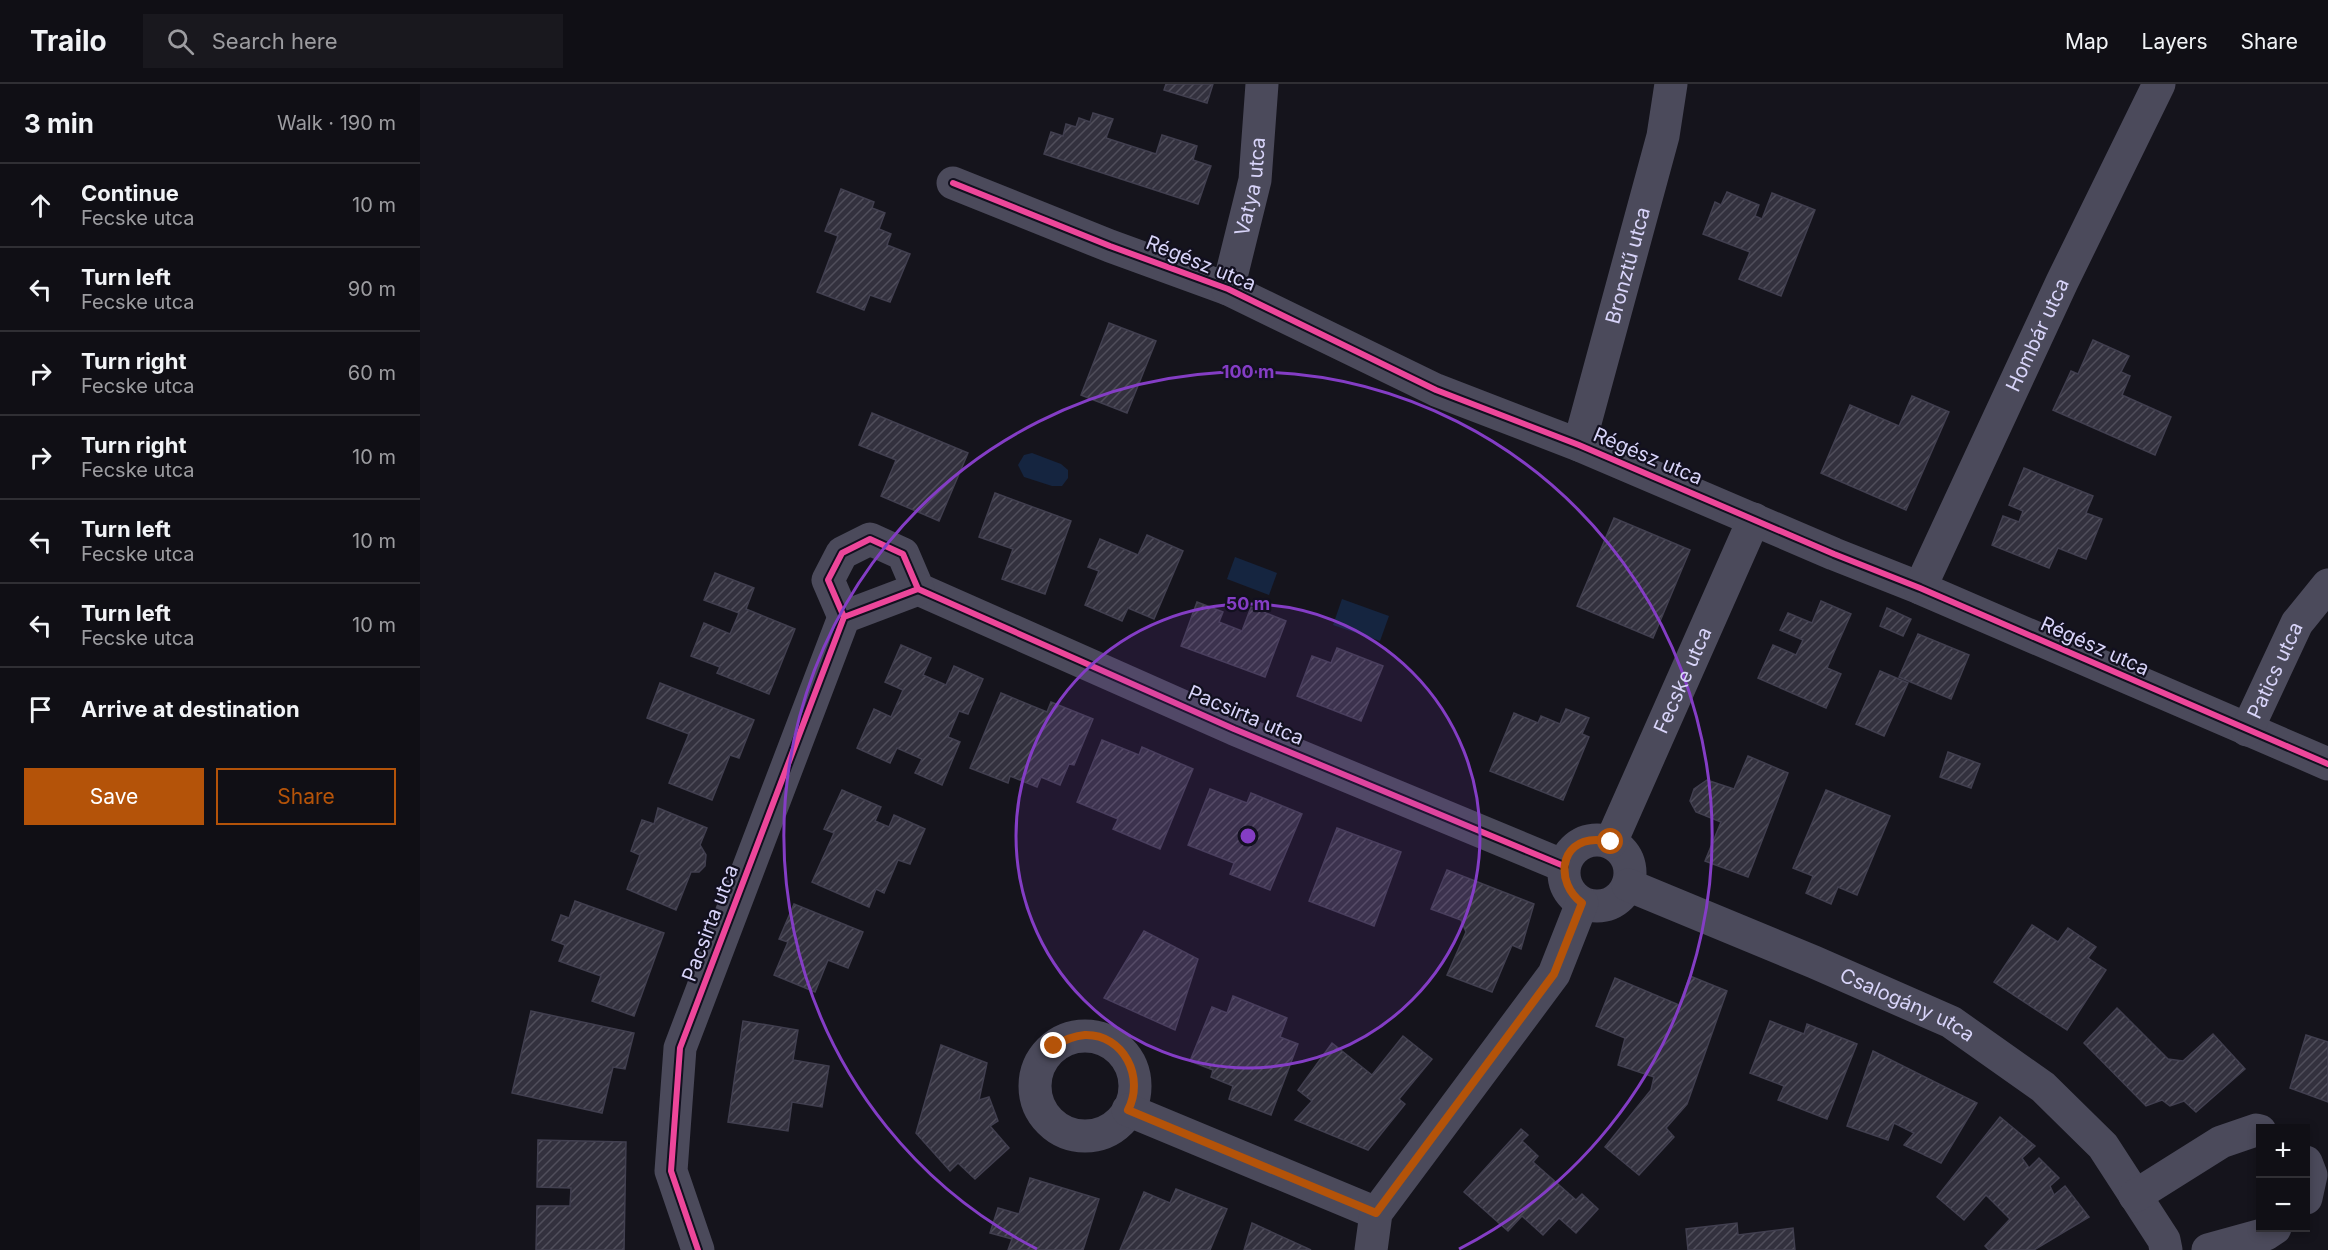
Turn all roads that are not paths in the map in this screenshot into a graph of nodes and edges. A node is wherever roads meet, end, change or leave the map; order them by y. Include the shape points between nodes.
1 (1262, 84) edge
2 (1671, 84) edge
3 (2159, 84) edge
4 (953, 183) dead end
5 (1228, 289) junction
6 (1579, 445) junction
7 (1754, 519) junction
8 (2328, 585) edge
9 (1920, 588) junction
10 (918, 589) junction
11 (844, 617) junction
12 (2247, 730) junction
13 (2328, 764) edge
14 (1611, 842) junction
15 (1564, 866) junction
16 (1628, 885) junction
17 (1582, 903) junction
18 (1128, 1110) dead end
19 (2256, 1130) edge
20 (2135, 1196) junction
21 (1376, 1213) junction
22 (2269, 1232) edge
23 (698, 1250) edge
24 (1371, 1250) edge
25 (2166, 1250) edge
26 (2208, 1250) edge

1 - 5 street, Vatya utca via 1255,180
2 - 6 street, Bronztű utca via 1663,136
3 - 9 street, Hombár utca
4 - 5 street, Régész utca
5 - 6 street, Régész utca via 1436,390
6 - 7 street, Régész utca
7 - 9 street, Régész utca
7 - 14 street, Fecske utca
8 - 12 street, Patics utca via 2297,623
9 - 12 street, Régész utca
10 - 11 street
10 - 11 street via 903,555 870,539 842,553 828,580
10 - 15 street, Pacsirta utca via 1234,729
11 - 23 street, Pacsirta utca via 680,1048 671,1171
12 - 13 street, Régész utca
14 - 15 street via 1585,842 1569,855
14 - 16 street via 1629,864
15 - 17 street via 1567,887
16 - 17 street via 1613,902 1600,906
16 - 20 street, Csalogány utca via 1951,1022 2043,1087 2103,1146
17 - 21 street via 1554,974
18 - 21 street
19 - 20 street via 2221,1142
20 - 25 street, Csalogány utca via 2164,1240
21 - 24 street
22 - 26 street

